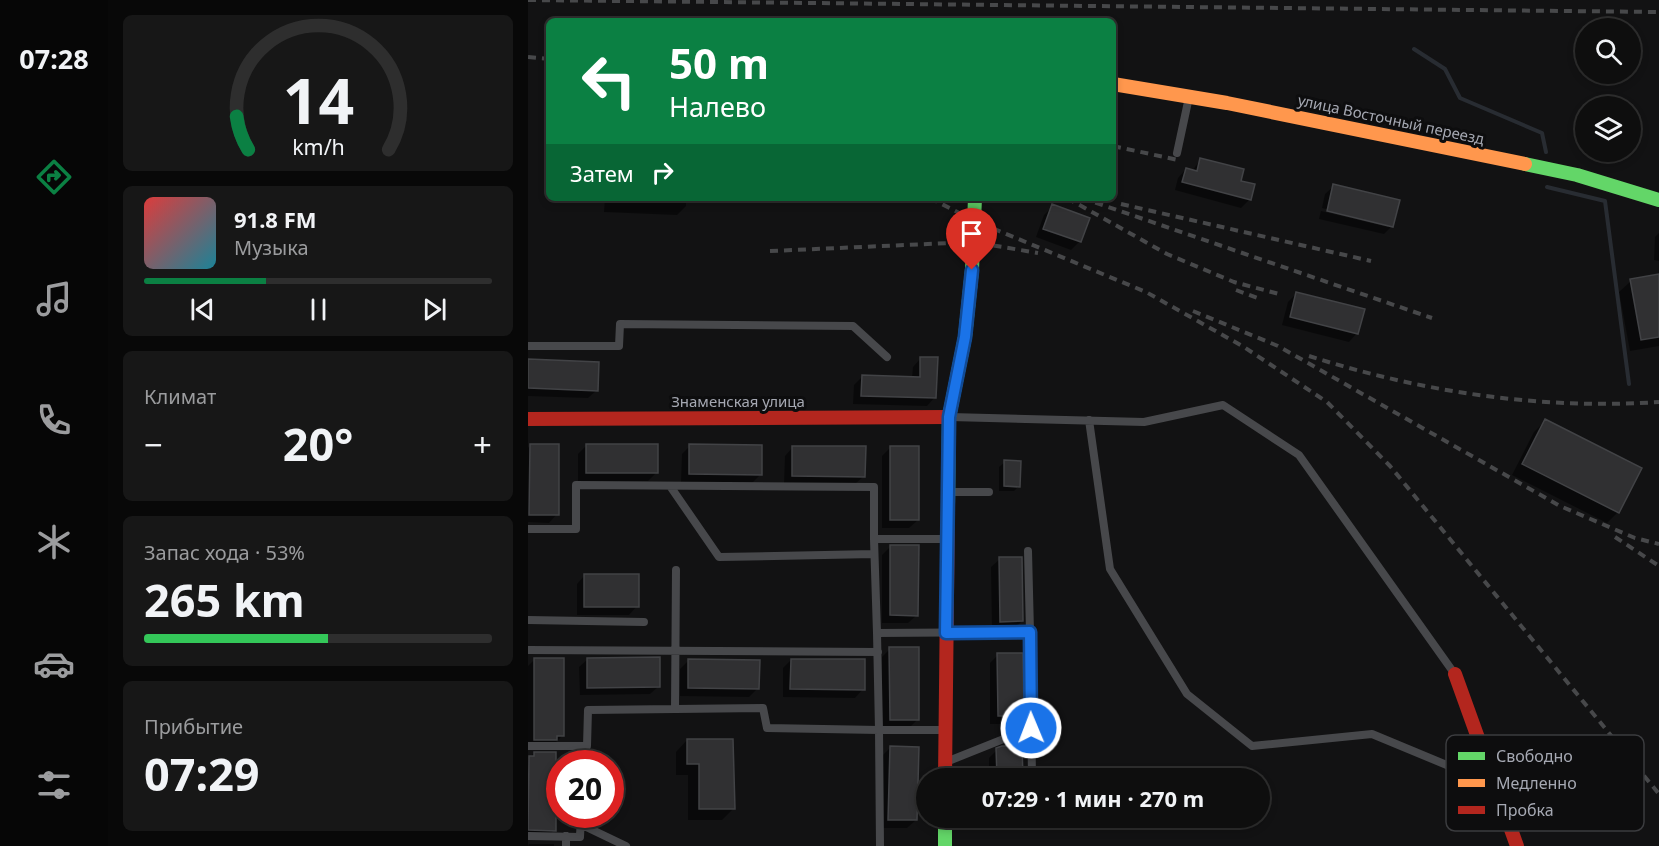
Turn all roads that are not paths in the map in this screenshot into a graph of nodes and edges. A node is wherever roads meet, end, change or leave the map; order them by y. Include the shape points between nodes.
1 (1116, 84) edge
2 (1189, 96) junction
3 (1177, 153) dead end
4 (1659, 200) edge
5 (975, 201) edge
6 (528, 346) edge
7 (887, 357) dead end
8 (949, 417) junction
9 (528, 419) edge
10 (1089, 420) junction
11 (670, 486) junction
12 (948, 492) junction
13 (989, 492) dead end
14 (528, 529) edge
15 (874, 539) junction
16 (948, 539) junction
17 (1028, 551) dead end
18 (874, 554) junction
19 (676, 570) dead end
20 (528, 620) edge
21 (644, 622) dead end
22 (1030, 632) junction
23 (877, 633) junction
24 (946, 633) junction
25 (528, 650) edge
26 (675, 651) junction
27 (878, 652) junction
28 (1455, 674) joint
29 (675, 709) junction
30 (1031, 728) junction
31 (879, 730) junction
32 (946, 730) junction
33 (1478, 735) edge
34 (528, 746) edge
35 (582, 746) junction
36 (582, 750) edge
37 (945, 763) junction
38 (1446, 764) edge
39 (945, 768) edge
40 (1032, 768) edge
41 (580, 828) edge
42 (588, 828) edge
43 (945, 828) edge
44 (1512, 831) edge
45 (528, 836) edge
46 (566, 836) junction
47 (580, 837) junction
48 (566, 846) edge
49 (580, 846) edge
50 (626, 846) edge
51 (880, 846) edge
52 (945, 846) edge
53 (1517, 846) edge

1 - 2 street, улица Восточный переезд
2 - 3 lane
2 - 4 street, улица Восточный переезд via 1577,175
5 - 8 street via 965,337
6 - 7 lane via 619,346 620,324 854,326
8 - 9 street, Знаменская улица
8 - 10 lane
8 - 12 street
10 - 28 lane via 1144,422 1223,405 1299,455
10 - 38 lane via 1110,569 1188,694 1252,746 1372,734
11 - 14 lane via 576,484 576,529
11 - 15 lane via 874,486
11 - 18 lane via 719,557
12 - 13 lane
12 - 16 street
15 - 16 lane
15 - 18 lane
16 - 24 street
17 - 22 lane
18 - 23 lane
19 - 26 lane
20 - 21 lane
22 - 24 lane
22 - 30 lane
23 - 24 lane
23 - 27 lane
24 - 32 street
25 - 26 lane
26 - 27 lane
26 - 29 lane
27 - 31 lane
28 - 33 street
29 - 31 lane via 764,708 767,728
29 - 35 lane via 588,710 587,746
30 - 37 lane
30 - 40 lane
31 - 32 lane
31 - 51 lane
32 - 37 street
34 - 35 lane
35 - 36 lane
37 - 39 street
41 - 47 lane
42 - 50 lane
43 - 52 street
44 - 53 street
45 - 46 lane
46 - 47 lane
46 - 48 lane
47 - 49 lane

